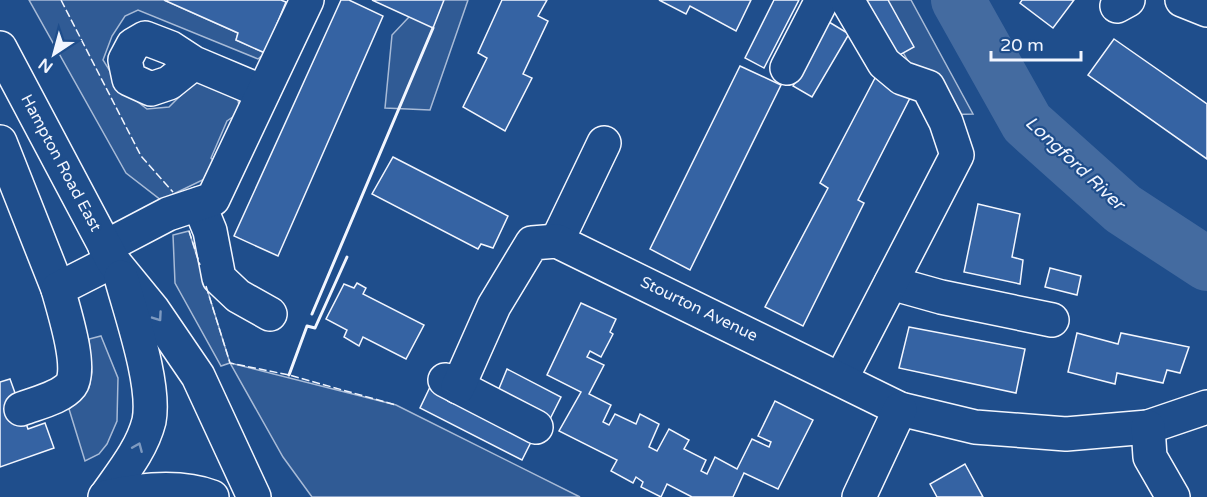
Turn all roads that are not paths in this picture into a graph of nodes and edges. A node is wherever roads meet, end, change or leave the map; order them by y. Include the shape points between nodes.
1 (307, 0) edge
2 (822, 0) edge
3 (847, 0) edge
4 (0, 48) edge
5 (194, 63) dead end
6 (786, 68) dead end
7 (262, 92) junction
8 (0, 142) edge
9 (604, 143) dead end
10 (199, 204) junction
11 (557, 241) junction
12 (113, 260) junction
13 (891, 283) junction
14 (58, 289) junction
15 (270, 314) dead end
16 (1052, 320) dead end
17 (841, 379) junction
18 (1207, 407) edge
19 (21, 409) dead end
20 (900, 409) junction
21 (536, 427) dead end
22 (1148, 427) junction
23 (106, 497) edge
24 (212, 497) edge
25 (254, 497) edge
26 (860, 497) edge
27 (1173, 497) edge

1 - 7 street, Hampton Road East
2 - 6 street
3 - 13 street via 884,63 902,78 928,87 957,155
4 - 12 street, Hampton Road East
5 - 7 street
7 - 10 street, Hampton Road East via 213,199
8 - 14 street
9 - 11 street
10 - 12 street, Hampton Road East via 168,214
10 - 15 street via 210,231 219,278 238,296
11 - 17 street, Stourton Avenue
11 - 21 street via 532,243 456,378
12 - 14 street
23 -> 12 street, Hampton Road East via 135,455 149,420 148,385
12 -> 25 street, Hampton Road East via 198,376
13 - 16 street
13 - 17 street
14 - 19 street via 75,375 71,385 59,394
17 - 20 street, Stourton Avenue
18 - 22 street, Stourton Avenue
20 - 22 street, Stourton Avenue via 975,427 1066,434
20 - 26 street
22 - 27 street via 1150,457
23 - 24 street via 154,491

